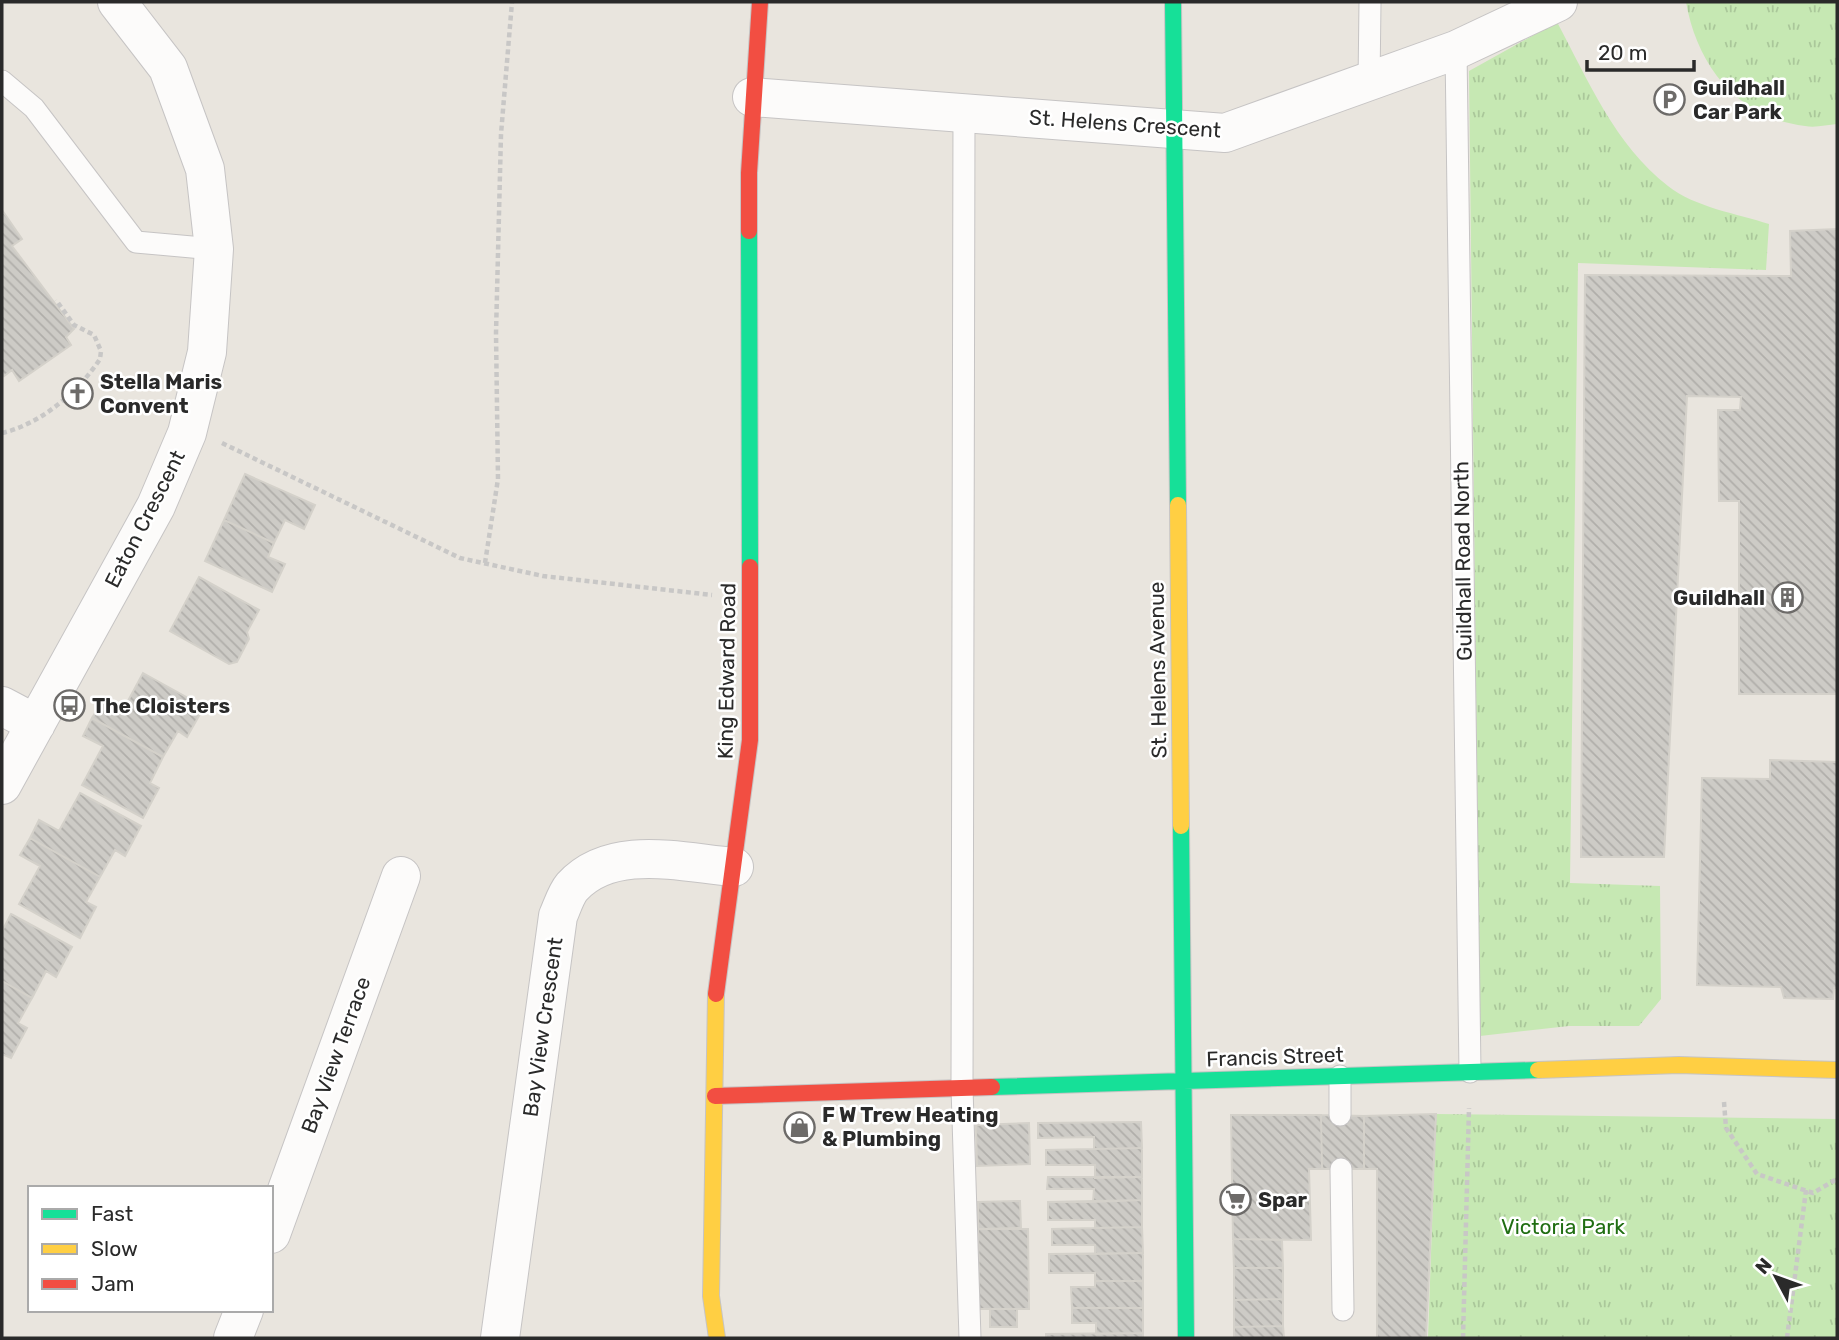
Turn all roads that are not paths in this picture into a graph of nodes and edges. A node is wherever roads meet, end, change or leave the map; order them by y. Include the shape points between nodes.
1 (117, 2) edge
2 (761, 2) edge
3 (1173, 2) edge
4 (1370, 2) edge
5 (1558, 2) edge
6 (1456, 50) junction
7 (2, 81) edge
8 (1369, 83) junction
9 (752, 97) junction
10 (964, 113) junction
11 (1174, 129) junction
12 (214, 248) junction
13 (2, 706) edge
14 (36, 724) junction
15 (2, 785) edge
16 (734, 867) junction
17 (401, 876) dead end
18 (1837, 1070) edge
19 (1470, 1072) junction
20 (1340, 1076) junction
21 (1184, 1081) junction
22 (962, 1088) junction
23 (715, 1096) junction
24 (1340, 1115) dead end
25 (1341, 1169) dead end
26 (273, 1228) edge
27 (1343, 1310) dead end
28 (243, 1312) edge
29 (233, 1338) edge
30 (500, 1338) edge
31 (717, 1338) edge
32 (970, 1338) edge
33 (1186, 1338) edge

1 - 12 street, Eaton Crescent via 168,68 205,169
2 - 9 street, King Edward Road
3 - 11 street, St. Helens Avenue
4 - 8 lane
5 - 6 street, St. Helens Crescent
6 - 8 street, St. Helens Crescent
6 - 19 lane, Guildhall Road North
7 - 12 lane via 34,108 136,242
8 - 11 street, St. Helens Crescent via 1224,133
9 - 10 street, St. Helens Crescent
9 - 16 street, King Edward Road via 750,740
10 - 11 street, St. Helens Crescent
10 - 22 lane
11 - 21 street, St. Helens Avenue
12 - 14 street, Eaton Crescent via 207,352 187,433 156,506
13 - 14 street
14 - 15 street, Eaton Crescent
16 - 23 street, King Edward Road via 716,984
16 - 30 street, Bay View Crescent via 632,858 593,872 572,887 558,916
17 - 26 street, Bay View Terrace
18 - 19 street, Francis Street via 1721,1066
19 - 20 street, Francis Street
20 - 21 street, Francis Street
20 - 24 lane
21 - 22 street, Francis Street
21 - 33 street, St. Helens Avenue
22 - 23 street, Francis Street
22 - 32 lane
23 - 31 street, King Edward Road via 711,1296
25 - 27 lane
28 - 29 street

